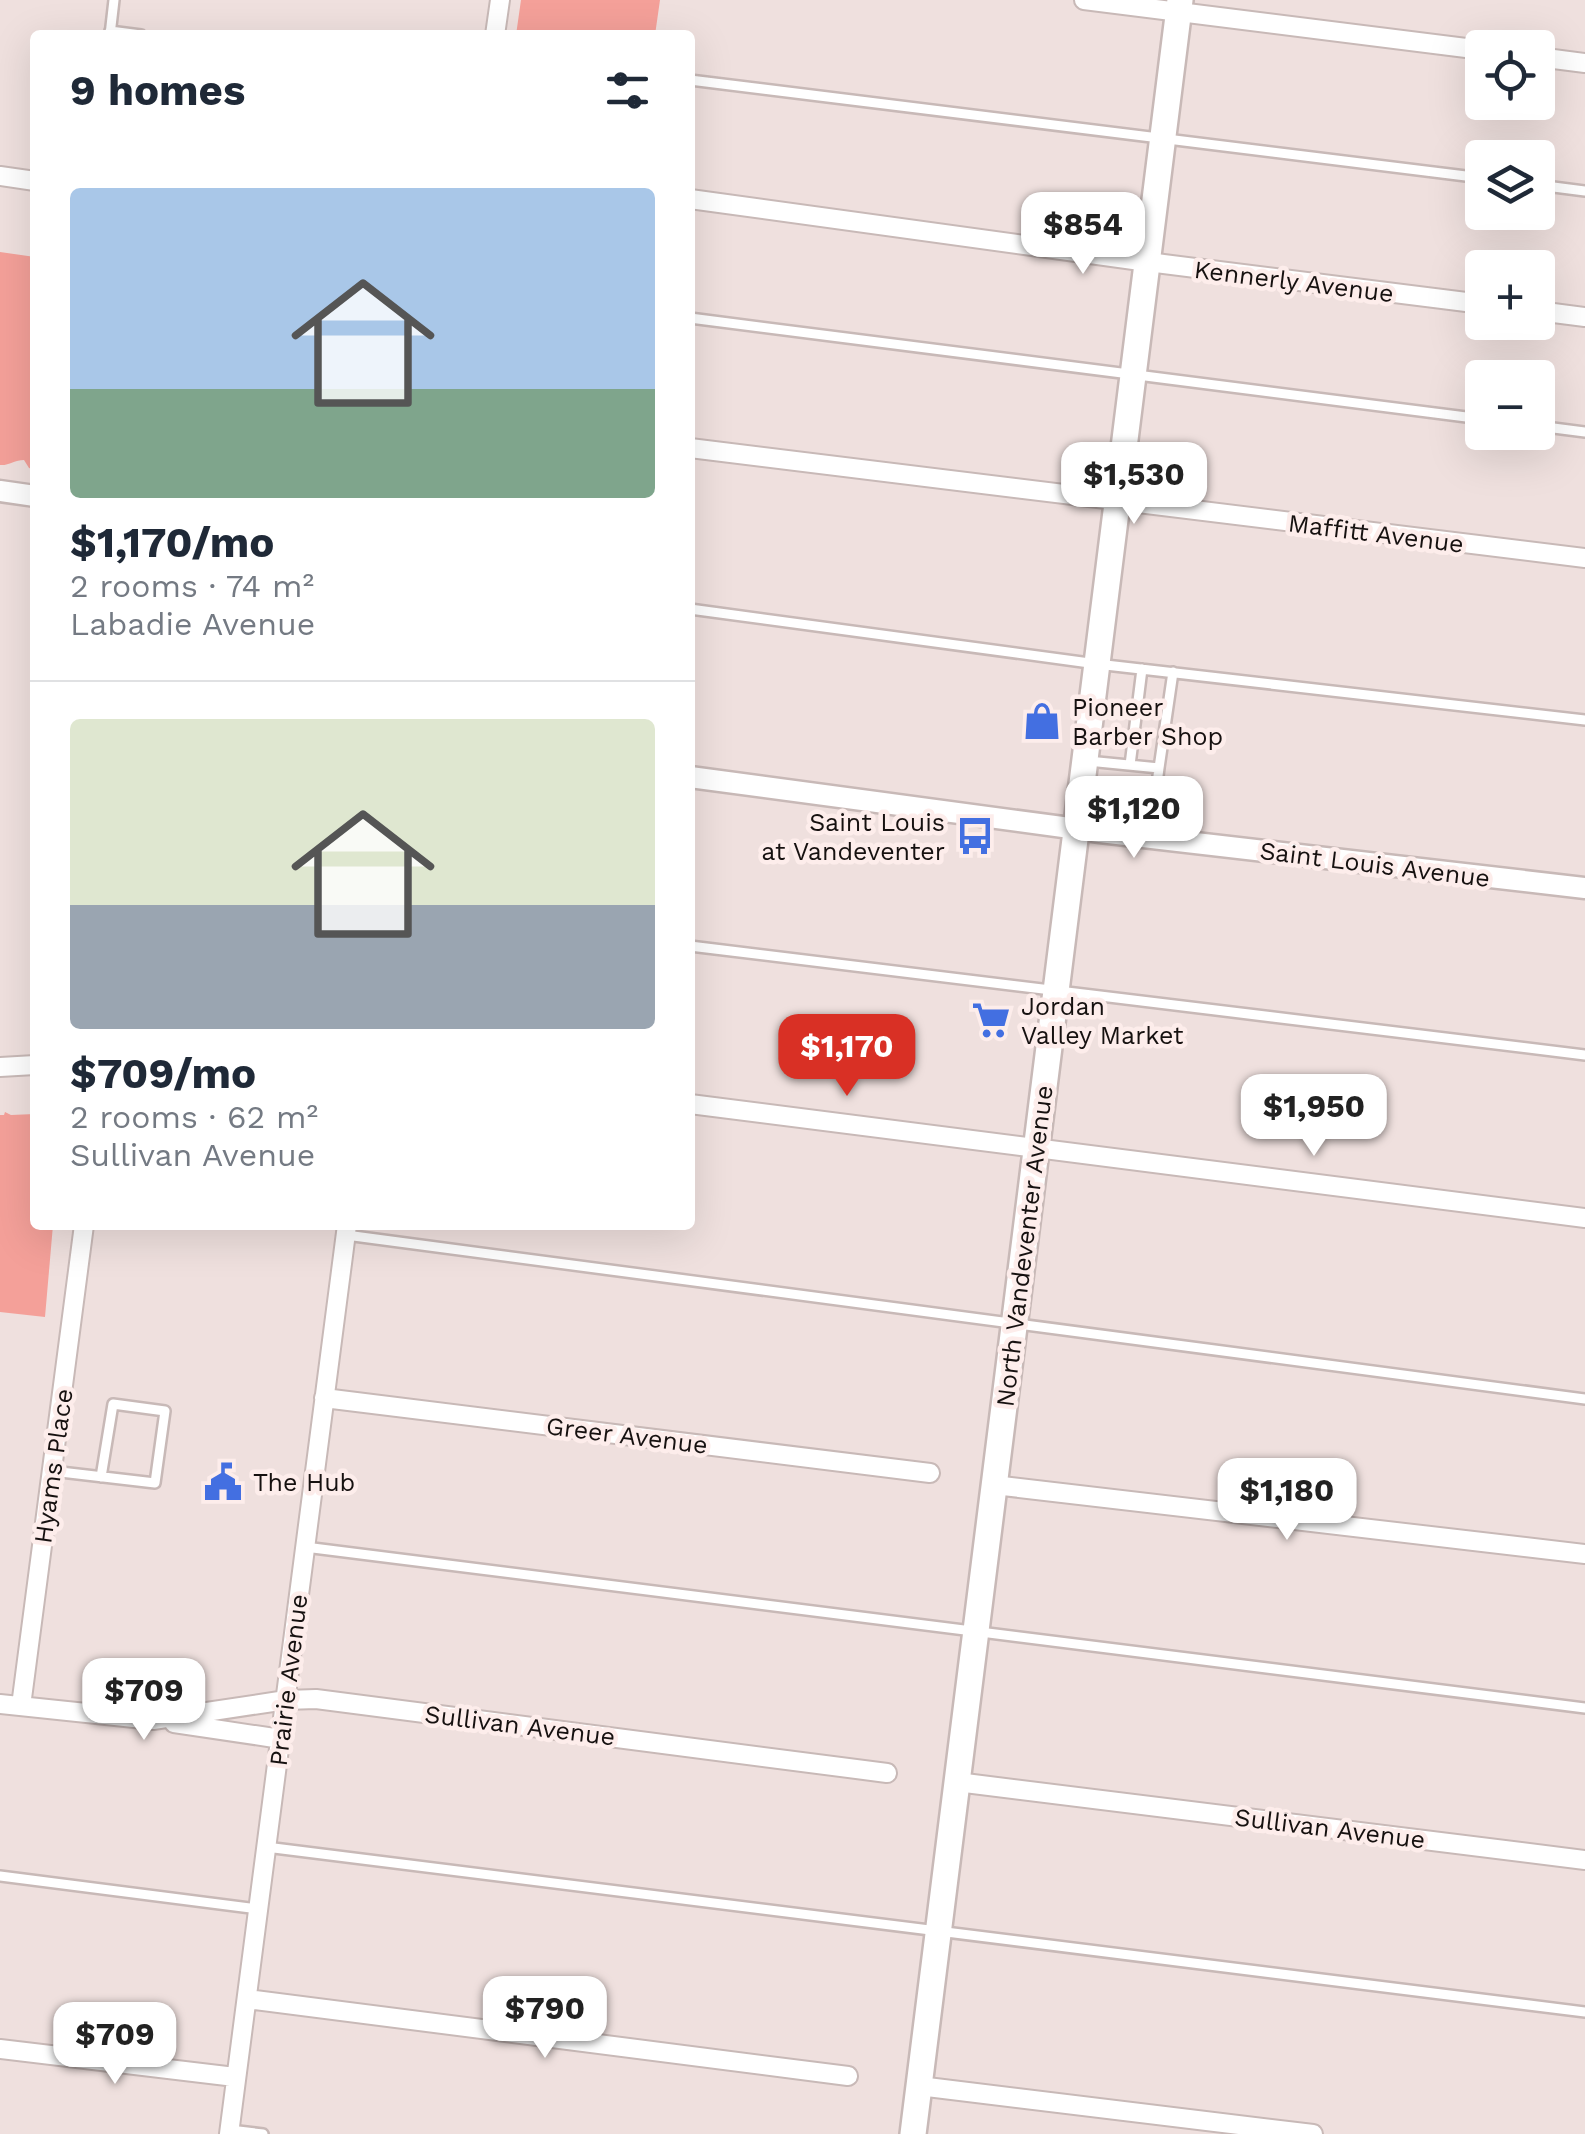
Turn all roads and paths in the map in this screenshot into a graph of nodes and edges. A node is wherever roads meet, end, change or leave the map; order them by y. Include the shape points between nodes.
1 (114, 0) edge
2 (500, 0) edge
3 (1084, 0) edge
4 (1180, 6) edge
5 (110, 30) edge
6 (496, 30) edge
7 (1465, 48) edge
8 (1555, 59) edge
9 (1585, 63) edge
10 (695, 81) edge
11 (1163, 139) junction
12 (0, 176) edge
13 (1465, 176) edge
14 (30, 180) edge
15 (1555, 187) edge
16 (1585, 191) edge
17 (695, 201) edge
18 (1148, 262) junction
19 (1465, 302) edge
20 (1555, 313) edge
21 (1585, 317) edge
22 (695, 319) edge
23 (1133, 375) junction
24 (1465, 417) edge
25 (1555, 428) edge
26 (1585, 432) edge
27 (695, 449) edge
28 (0, 491) edge
29 (30, 495) edge
30 (1118, 502) junction
31 (1585, 558) edge
32 (695, 610) edge
33 (1097, 664) junction
34 (1142, 668) junction
35 (1173, 672) junction
36 (1585, 720) edge
37 (1085, 760) junction
38 (1130, 765) junction
39 (1159, 768) junction
40 (695, 778) edge
41 (1077, 828) junction
42 (1150, 838) junction
43 (1585, 888) edge
44 (695, 947) edge
45 (1056, 991) junction
46 (1585, 1055) edge
47 (30, 1065) edge
48 (0, 1068) edge
49 (695, 1105) edge
50 (1036, 1147) junction
51 (1585, 1218) edge
52 (83, 1230) edge
53 (346, 1230) edge
54 (1014, 1322) junction
55 (324, 1398) junction
56 (1585, 1399) edge
57 (52, 1471) junction
58 (930, 1473) dead end
59 (101, 1477) junction
60 (994, 1485) junction
61 (305, 1547) junction
62 (1585, 1554) edge
63 (976, 1632) junction
64 (286, 1700) junction
65 (0, 1704) edge
66 (21, 1706) junction
67 (1585, 1708) edge
68 (154, 1720) junction
69 (280, 1739) junction
70 (887, 1773) dead end
71 (957, 1782) junction
72 (266, 1848) junction
73 (1585, 1860) edge
74 (0, 1876) edge
75 (258, 1909) junction
76 (938, 1930) junction
77 (247, 1999) junction
78 (1585, 2012) edge
79 (0, 2049) edge
80 (848, 2076) dead end
81 (235, 2077) junction
82 (919, 2086) junction
83 (230, 2132) edge
84 (264, 2134) edge
85 (913, 2134) edge
86 (1313, 2134) edge

1 - 5 lane
2 - 6 street
3 - 4 street
4 - 7 street
4 - 11 main road, North Vandeventer Avenue
8 - 9 street
10 - 11 lane
11 - 13 lane
11 - 18 main road, North Vandeventer Avenue
12 - 14 street
15 - 16 lane
17 - 18 street, Kennerly Avenue
18 - 19 street, Kennerly Avenue
18 - 23 main road, North Vandeventer Avenue
20 - 21 street
22 - 23 lane
23 - 24 lane
23 - 30 main road, North Vandeventer Avenue
25 - 26 lane
27 - 30 street, Maffitt Avenue
28 - 29 street
30 - 31 street, Maffitt Avenue
30 - 33 main road, North Vandeventer Avenue
32 - 33 lane
33 - 34 lane
33 - 37 main road, North Vandeventer Avenue
34 - 35 lane
34 - 38 lane
35 - 36 lane
35 - 39 lane
37 - 38 lane
37 - 41 main road, North Vandeventer Avenue
38 - 39 lane
39 - 42 lane
40 - 41 street, Saint Louis Avenue
41 - 42 street, Saint Louis Avenue
41 - 45 main road, North Vandeventer Avenue
42 - 43 street, Saint Louis Avenue
44 - 45 lane
45 - 46 lane
45 - 50 main road, North Vandeventer Avenue
47 - 48 street
49 - 50 street
50 - 51 street
50 - 54 main road, North Vandeventer Avenue
52 - 57 street, Hyams Place
53 - 54 lane
53 - 55 street, Prairie Avenue
54 - 56 lane
54 - 60 main road, North Vandeventer Avenue
55 - 58 street, Greer Avenue
55 - 61 street, Prairie Avenue
57 - 59 lane
57 - 66 street, Hyams Place
59 - 59 lane via 154,1483 165,1411 112,1404
60 - 62 street
60 - 63 main road, North Vandeventer Avenue
61 - 63 lane
61 - 64 street, Prairie Avenue
63 - 67 lane
63 - 71 main road, North Vandeventer Avenue
64 - 68 street, Sullivan Avenue
64 - 69 street, Prairie Avenue
64 - 70 street, Sullivan Avenue via 316,1698
65 - 66 street, Sullivan Avenue
66 - 68 street, Sullivan Avenue
68 - 69 street, Sullivan Avenue
69 - 72 street, Prairie Avenue
71 - 73 street, Sullivan Avenue
71 - 76 main road, North Vandeventer Avenue
72 - 75 street, Prairie Avenue
72 - 76 lane
74 - 75 lane
75 - 77 street, Prairie Avenue
76 - 78 lane
76 - 82 main road, North Vandeventer Avenue
77 - 80 street
77 - 81 street, Prairie Avenue
79 - 81 street
81 - 83 street, Prairie Avenue
82 - 85 main road, North Vandeventer Avenue
82 - 86 street
83 - 84 lane

